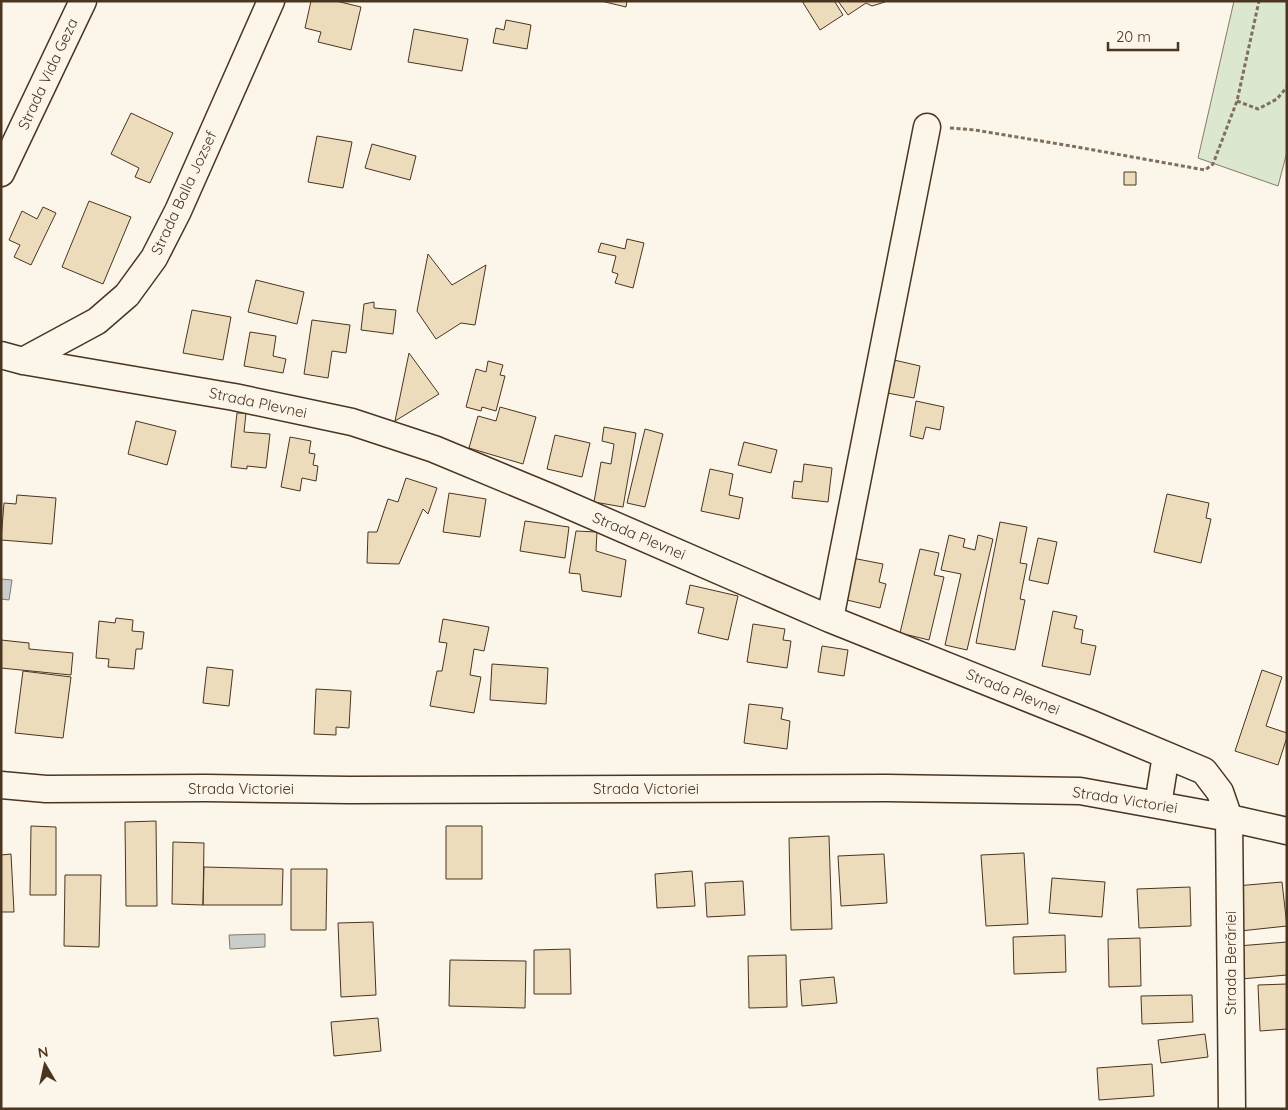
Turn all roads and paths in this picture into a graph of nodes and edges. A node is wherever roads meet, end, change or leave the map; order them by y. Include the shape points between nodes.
1 (83, 1) edge
2 (272, 1) edge
3 (1260, 1) edge
4 (1287, 87) edge
5 (1237, 101) junction
6 (927, 127) joint
7 (1, 173) edge
8 (12, 358) edge
9 (830, 619) junction
10 (1166, 755) junction
11 (1, 785) edge
12 (1158, 804) junction
13 (1229, 818) junction
14 (1287, 831) edge
15 (1232, 1109) edge

1 - 7 street, Strada Vida Geza
2 - 8 street, Strada Balla Jozsef via 154,258 127,295 97,320
3 - 5 path
4 - 5 path via 1277,99 1258,109
5 - 6 path via 1214,164 1205,170 975,130
6 - 9 street
8 - 9 street, Strada Plevnei via 234,397 361,425 443,453 552,498
9 - 10 street, Strada Plevnei
10 - 12 street
10 - 13 street, Strada Plevnei via 1204,771 1220,792
11 - 12 street, Strada Victoriei via 46,789 887,788 1080,791
12 - 13 street, Strada Victoriei
13 - 14 street, Strada Victoriei
13 - 15 street, Strada Berăriei

